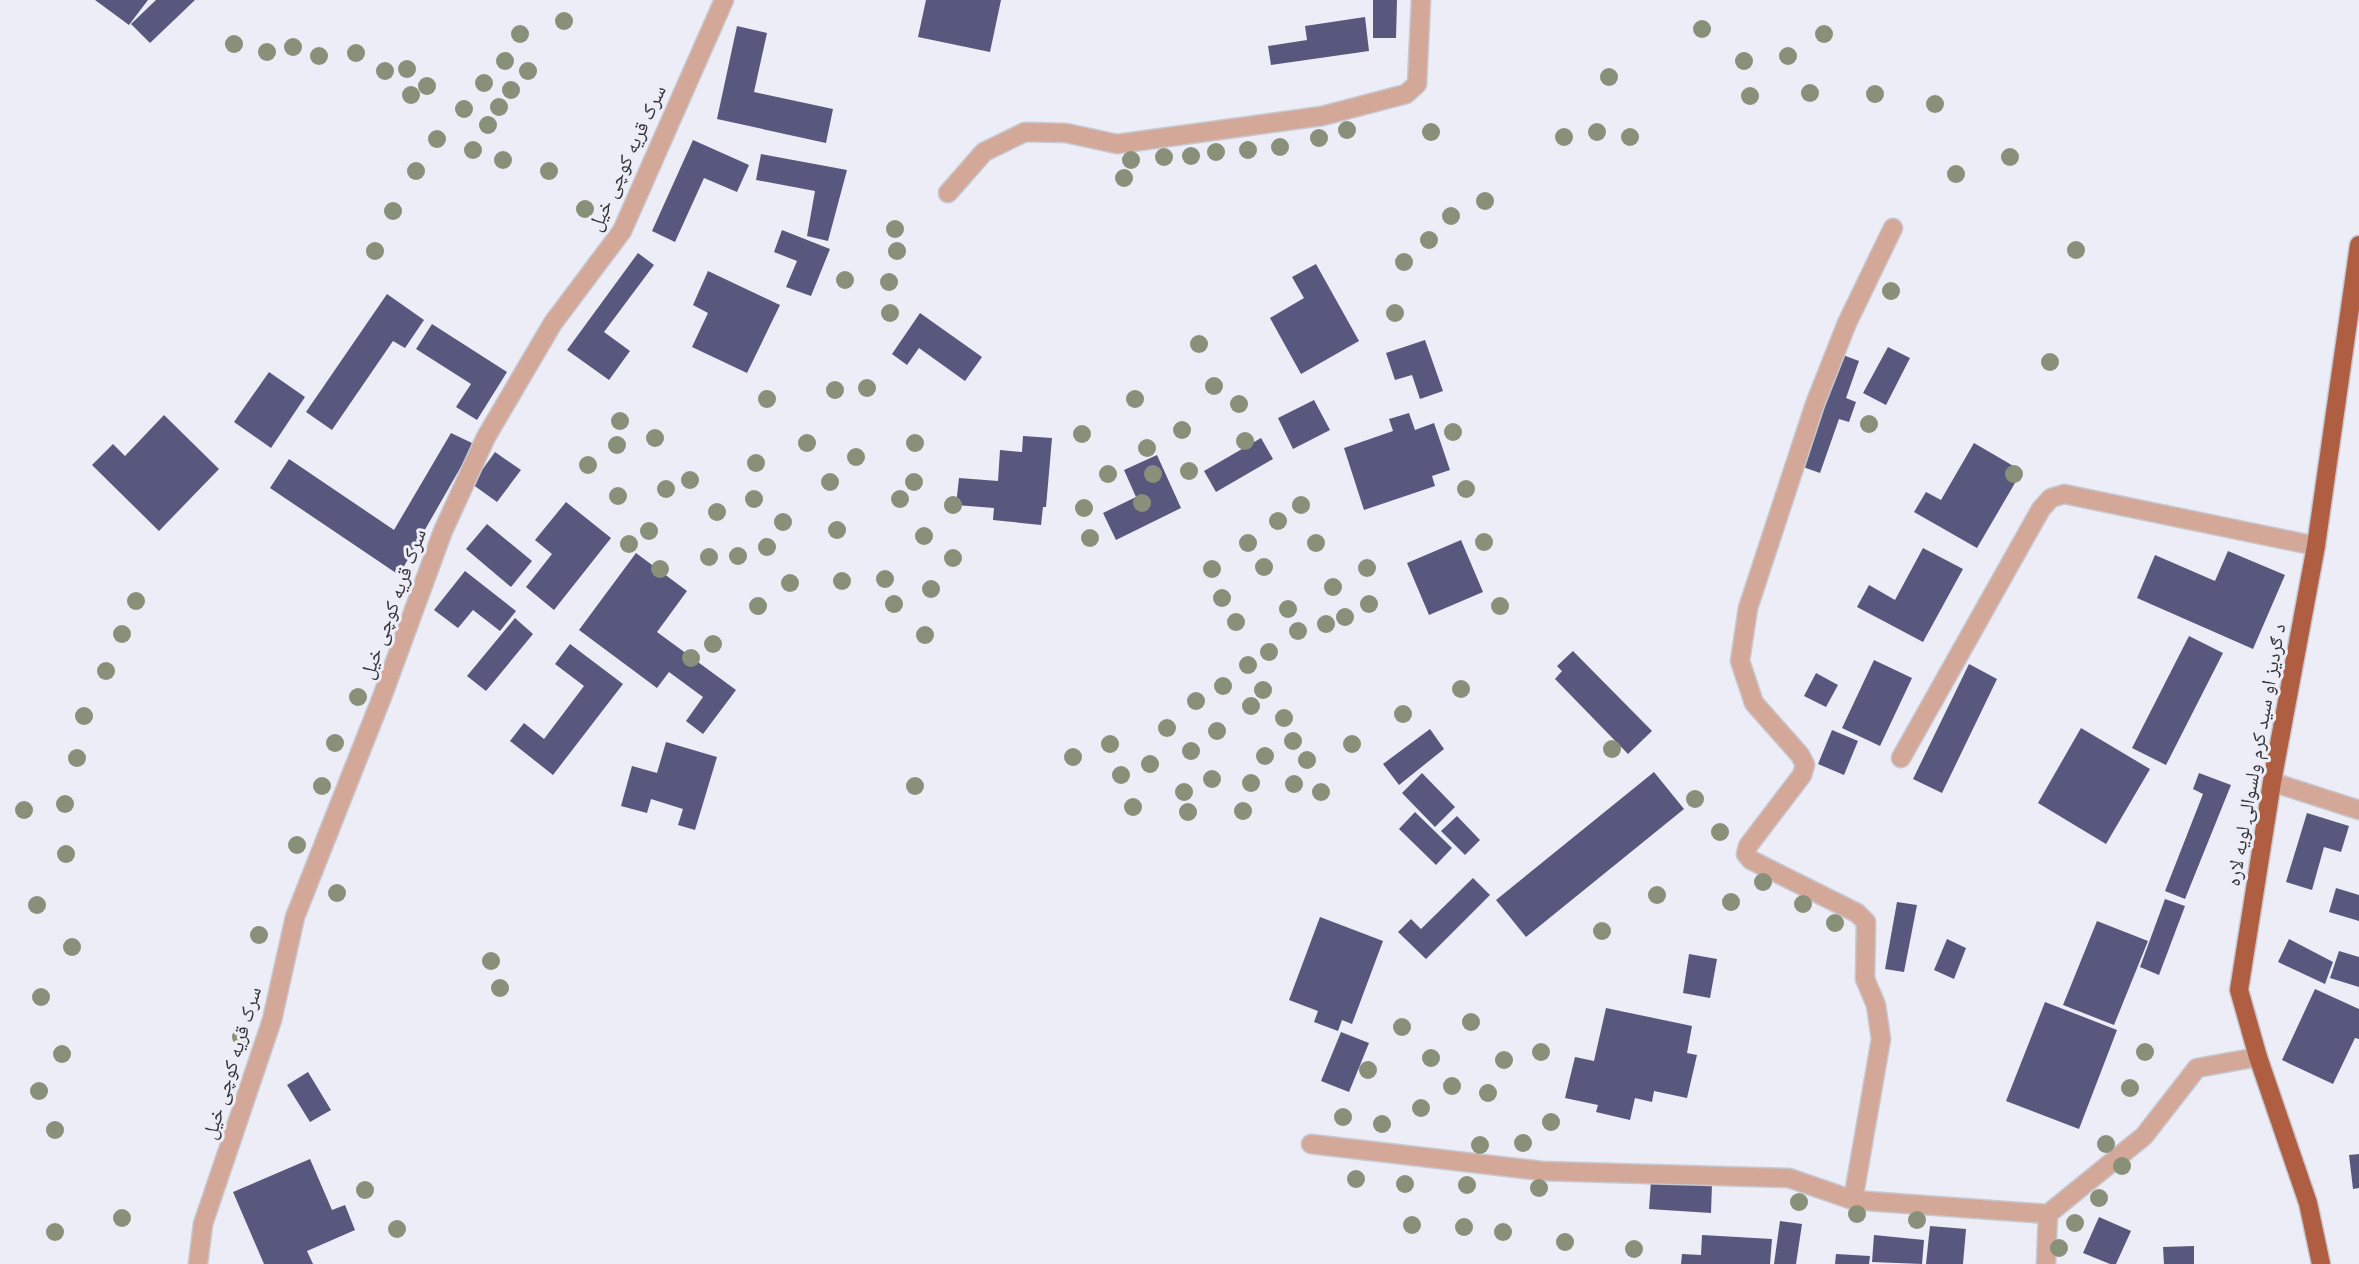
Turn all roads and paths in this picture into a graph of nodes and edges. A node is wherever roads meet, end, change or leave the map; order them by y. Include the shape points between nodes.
1 (724, 0) edge
2 (1421, 0) edge
3 (948, 193) dead end
4 (1893, 228) dead end
5 (2359, 245) edge
6 (2316, 546) junction
7 (1901, 758) dead end
8 (2272, 782) junction
9 (2359, 810) edge
10 (2258, 1057) junction
11 (1311, 1144) dead end
12 (1853, 1200) junction
13 (2048, 1214) junction
14 (198, 1264) edge
15 (2046, 1264) edge
16 (2321, 1264) edge

1 - 14 street, سرک قریه کوچی خیل via 622,231 554,323 486,437 443,531 295,917 272,1020 203,1224
2 - 3 street via 1417,84 1406,94 1322,116 1117,144 1066,133 1025,132 984,152
4 - 12 street via 1847,323 1815,404 1748,608 1740,661 1754,703 1805,765 1802,775 1746,854 1750,860 1857,913 1866,922 1865,979 1876,1005 1881,1039
5 - 6 highway, د ګردیز او سید کرم ولسوالۍ لویه لاره
6 - 7 street via 2064,494 2051,498 2041,509
6 - 8 highway, د ګردیز او سید کرم ولسوالۍ لویه لاره
8 - 9 street
8 - 10 highway, د ګردیز او سید کرم ولسوالۍ لویه لاره via 2239,990
10 - 13 street via 2197,1068 2144,1136
10 - 16 highway, د ګردیز او سید کرم ولسوالۍ لویه لاره via 2308,1203
11 - 12 street via 1542,1171 1789,1178
12 - 13 street
13 - 15 street

